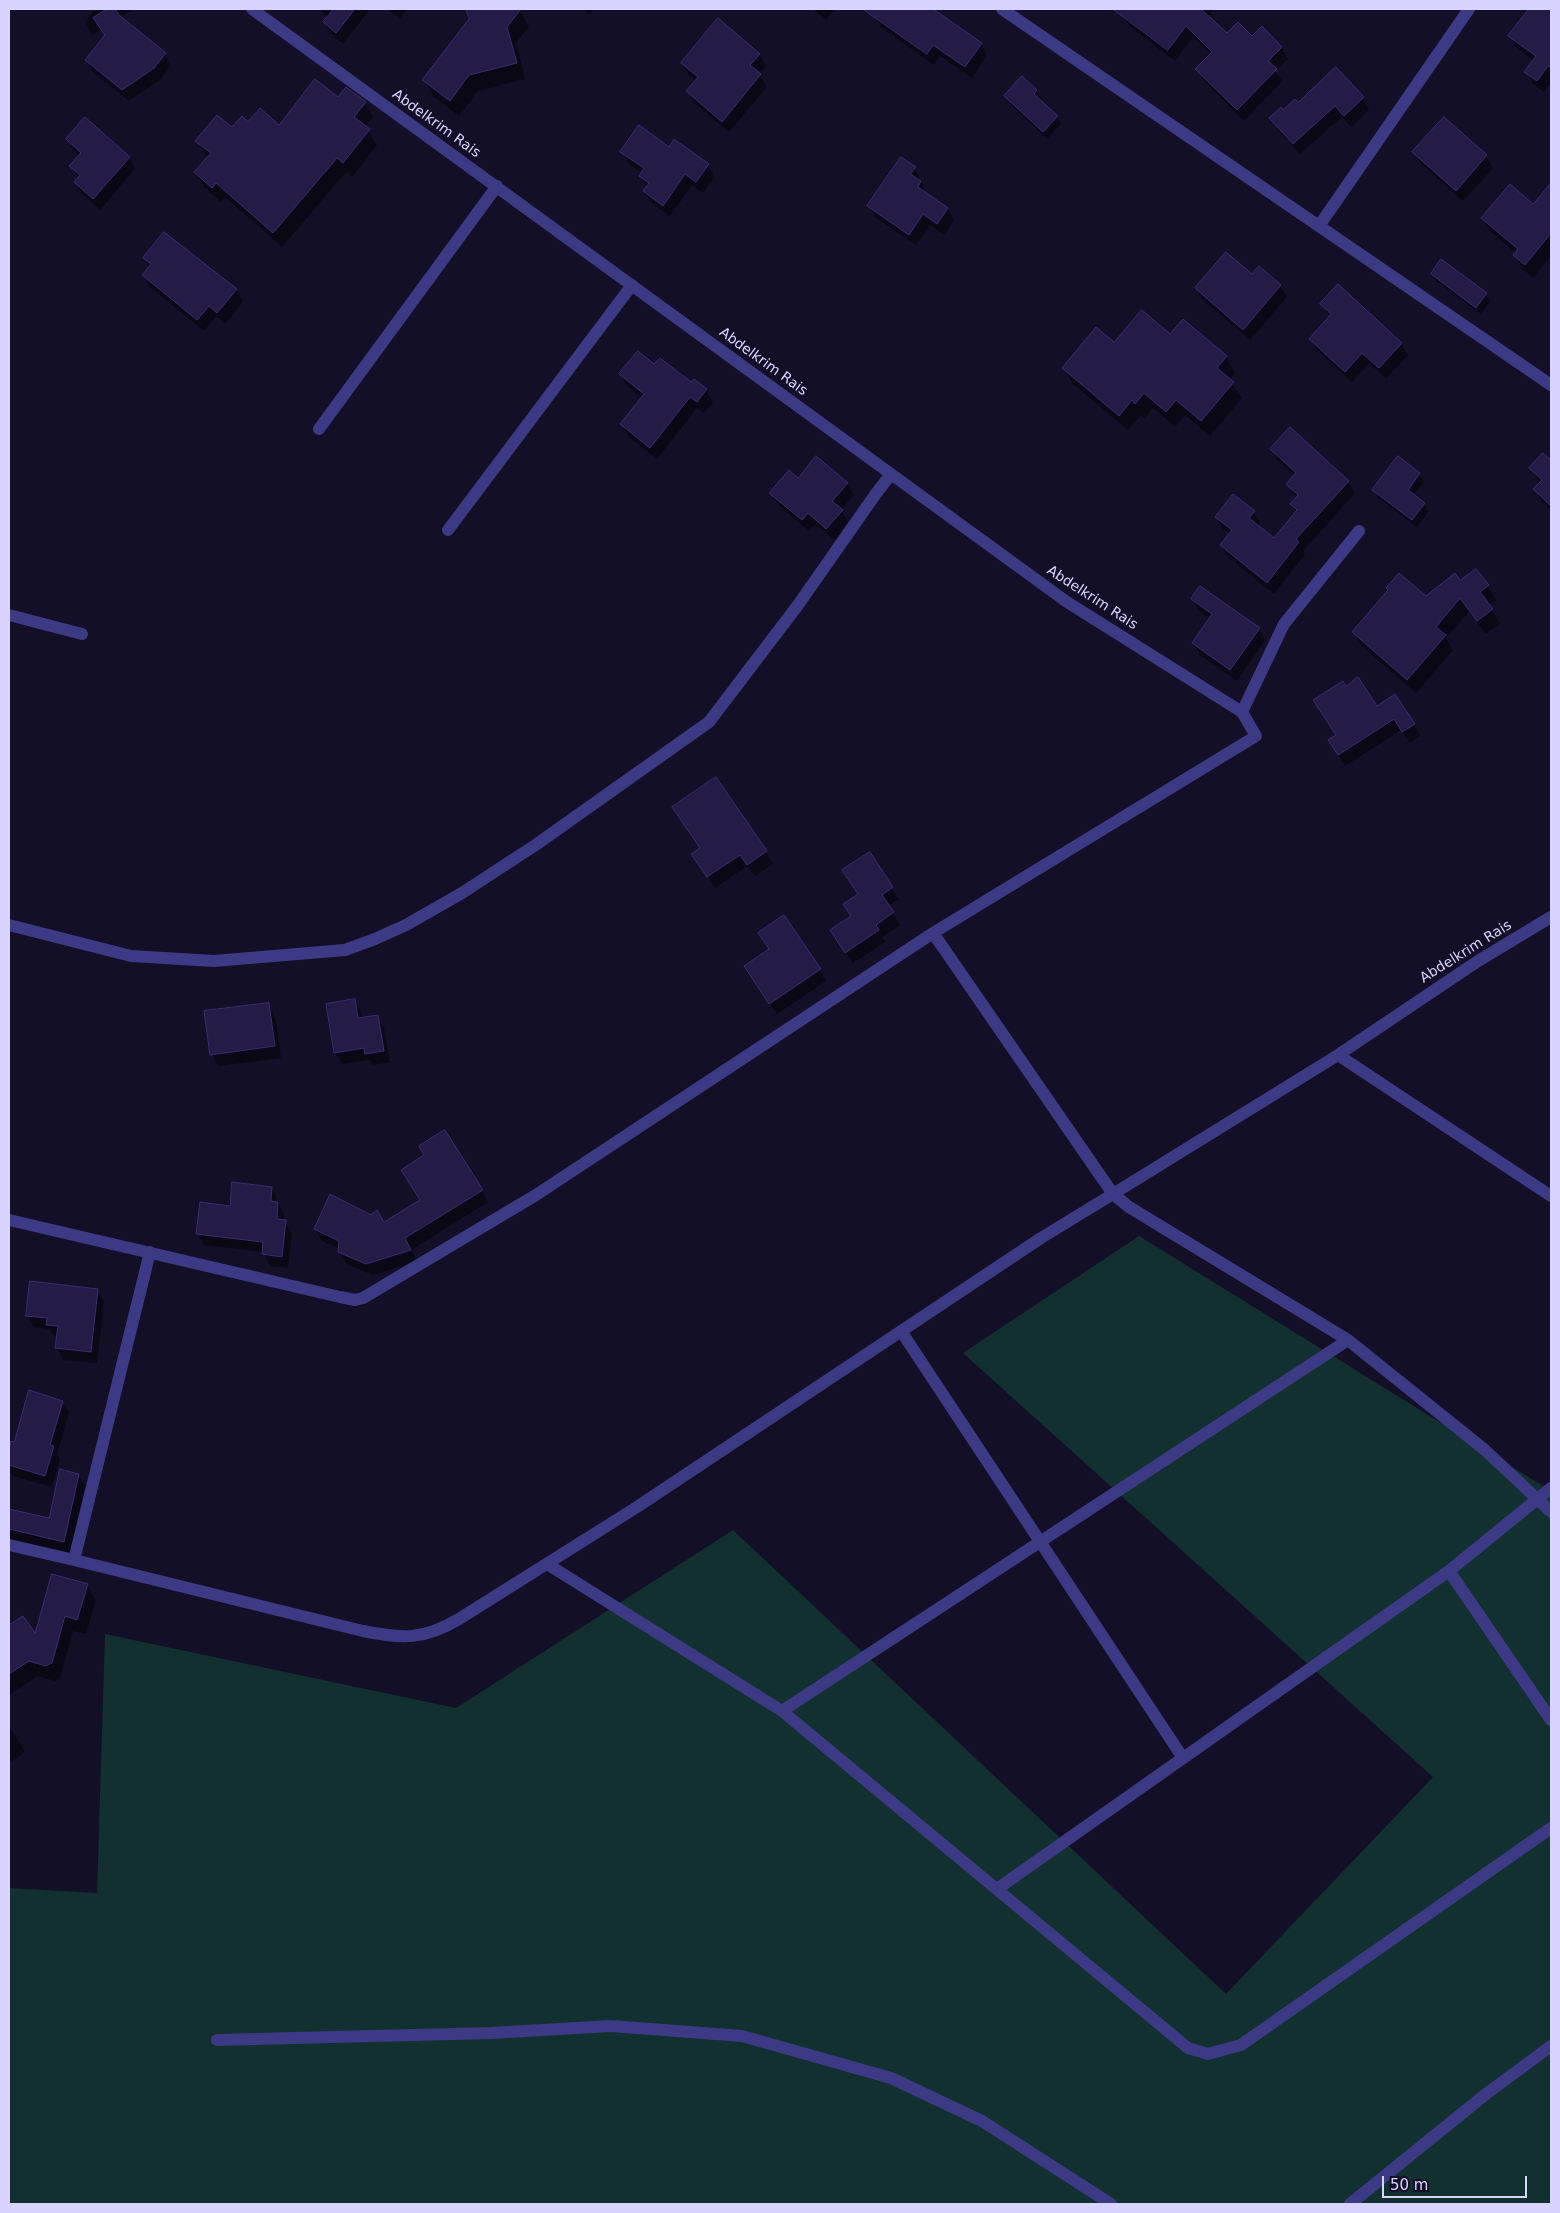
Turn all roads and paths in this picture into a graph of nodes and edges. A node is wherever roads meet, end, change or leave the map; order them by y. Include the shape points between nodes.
1 (252, 9) edge
2 (1002, 9) edge
3 (1468, 9) edge
4 (497, 186) junction
5 (1319, 226) junction
6 (632, 285) junction
7 (1551, 385) edge
8 (319, 429) dead end
9 (891, 474) junction
10 (448, 530) dead end
11 (1359, 531) dead end
12 (9, 615) edge
13 (82, 634) dead end
14 (1242, 712) junction
15 (1551, 917) edge
16 (9, 926) edge
17 (933, 933) junction
18 (1338, 1055) junction
19 (1112, 1194) junction
20 (1551, 1196) edge
21 (9, 1220) edge
22 (150, 1252) junction
23 (901, 1332) junction
24 (1348, 1340) junction
25 (1551, 1488) edge
26 (1536, 1500) junction
27 (1551, 1512) edge
28 (1040, 1542) junction
29 (9, 1545) edge
30 (74, 1560) junction
31 (547, 1564) junction
32 (1449, 1571) junction
33 (782, 1711) junction
34 (1551, 1720) edge
35 (1183, 1758) junction
36 (1551, 1828) edge
37 (997, 1889) junction
38 (217, 2040) dead end
39 (1551, 2046) edge
40 (1111, 2204) edge
41 (1350, 2204) edge

1 - 4 street, Abdelkrim Rais
2 - 5 street
3 - 5 street
4 - 6 street, Abdelkrim Rais
4 - 8 street
5 - 7 street
6 - 9 street, Abdelkrim Rais
6 - 10 street
9 - 14 street, Abdelkrim Rais via 1067,602
9 - 16 street via 798,605 709,722 537,844 406,925 346,950 214,962 131,956
11 - 14 street via 1284,624
12 - 13 street
14 - 17 street, Abdelkrim Rais via 1256,736
15 - 18 street, Abdelkrim Rais via 1478,961
17 - 19 street
17 - 22 street via 536,1195 363,1298 340,1298
18 - 19 street, Abdelkrim Rais
18 - 20 street
19 - 23 street, Abdelkrim Rais
19 - 24 street
21 - 22 street
22 - 30 street
23 - 28 street
23 - 31 street, Abdelkrim Rais
24 - 26 street via 1485,1450
24 - 28 street
25 - 26 street
26 - 27 street
26 - 32 street
28 - 33 street
28 - 35 street
29 - 30 street, Abdelkrim Rais
30 - 31 street, Abdelkrim Rais via 363,1631 405,1637 443,1629
31 - 33 street
32 - 34 street
32 - 35 street
33 - 37 street
35 - 37 street
36 - 37 street via 1241,2045 1208,2054 1188,2048
38 - 40 street via 491,2033 611,2026 742,2036 891,2078 982,2121
39 - 41 street

